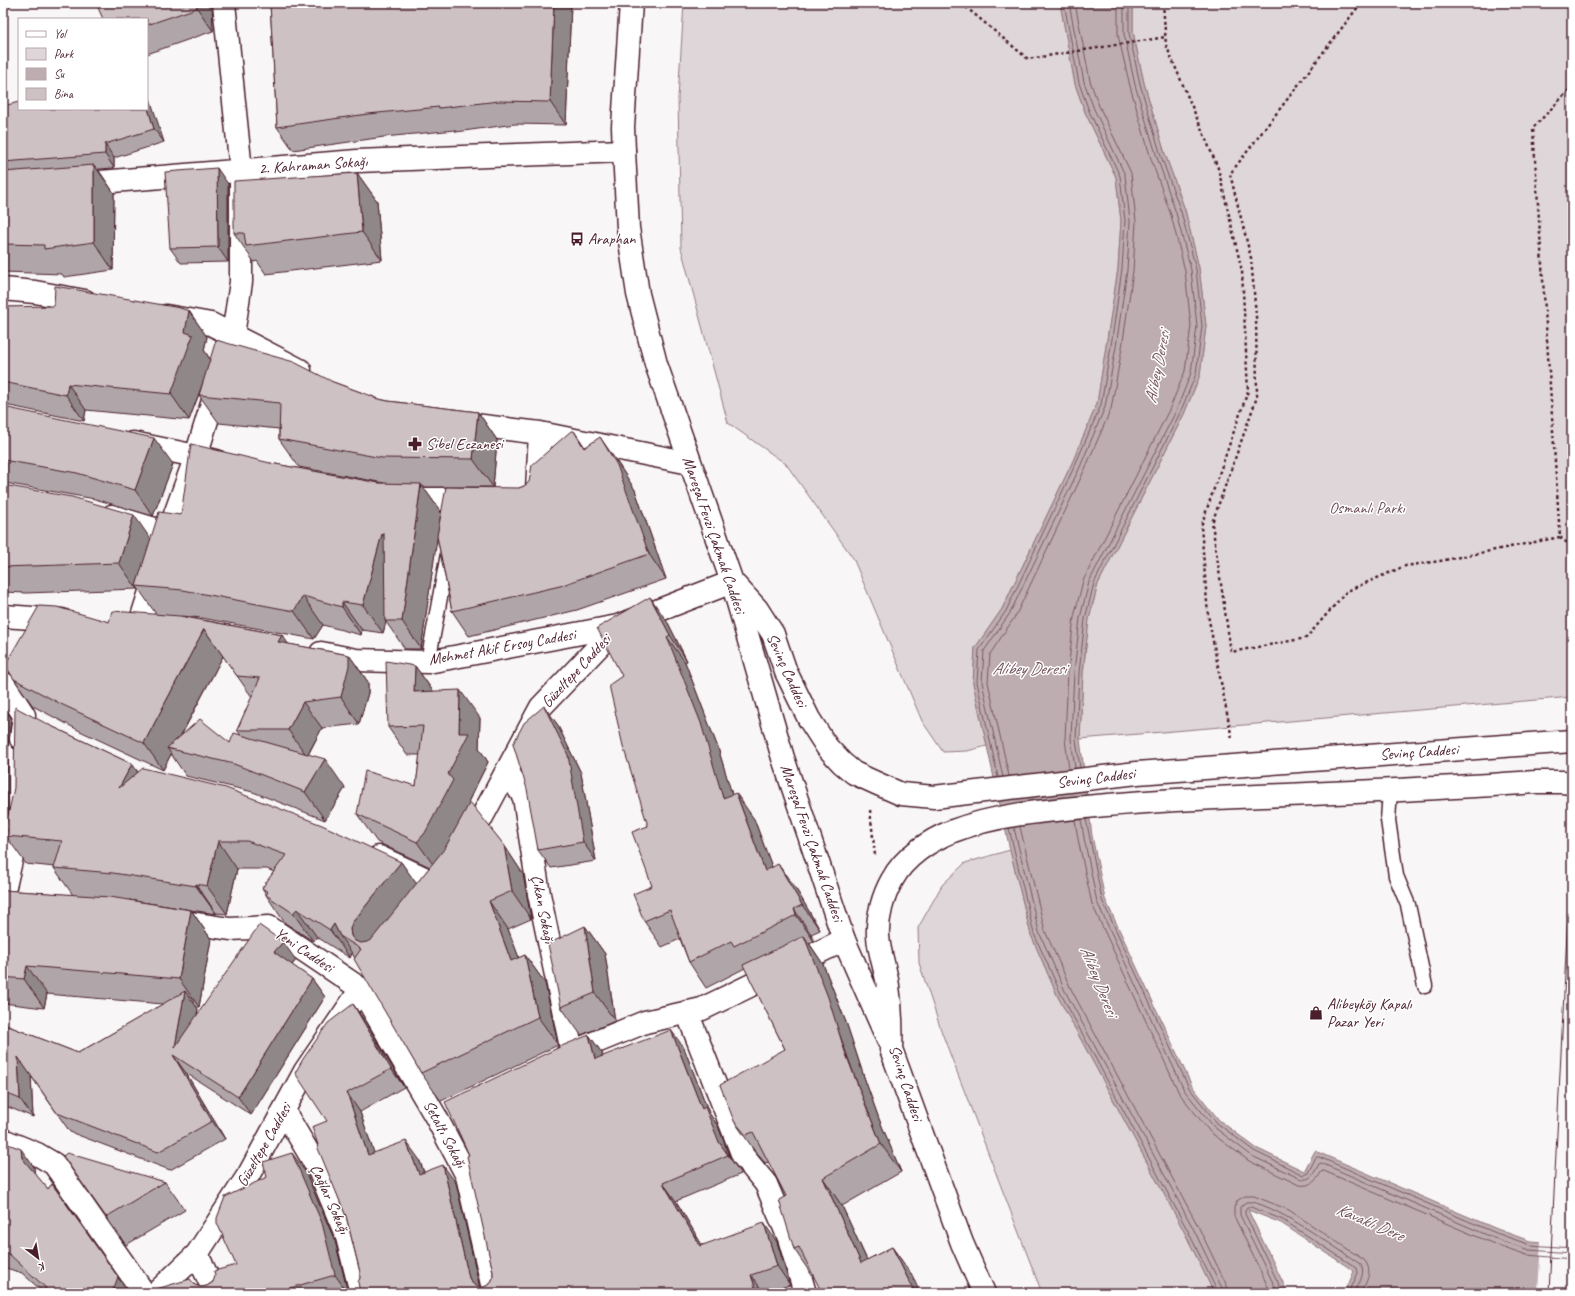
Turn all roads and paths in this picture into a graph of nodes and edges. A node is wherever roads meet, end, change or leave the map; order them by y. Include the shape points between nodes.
1 (224, 3) edge
2 (631, 3) edge
3 (961, 3) edge
4 (1163, 3) edge
5 (1361, 3) edge
6 (1164, 37) junction
7 (1572, 87) edge
8 (624, 151) junction
9 (241, 171) junction
10 (58, 185) edge
11 (3, 289) edge
12 (104, 305) edge
13 (150, 313) edge
14 (233, 335) junction
15 (316, 378) edge
16 (440, 421) edge
17 (540, 433) junction
18 (111, 439) edge
19 (196, 456) junction
20 (690, 463) junction
21 (233, 465) edge
22 (386, 496) edge
23 (497, 499) edge
24 (520, 500) edge
25 (93, 511) edge
26 (168, 533) junction
27 (1560, 537) junction
28 (450, 538) edge
29 (1572, 547) edge
30 (732, 582) junction
31 (3, 616) edge
32 (80, 621) edge
33 (118, 624) edge
34 (139, 626) junction
35 (618, 626) junction
36 (162, 627) edge
37 (302, 650) edge
38 (428, 662) junction
39 (3, 683) edge
40 (1232, 741) dead end
41 (1572, 741) edge
42 (21, 758) edge
43 (507, 770) junction
44 (1572, 783) edge
45 (1390, 791) junction
46 (21, 801) edge
47 (870, 806) dead end
48 (362, 848) edge
49 (876, 861) dead end
50 (441, 886) junction
51 (8, 901) edge
52 (426, 904) edge
53 (153, 917) edge
54 (844, 940) junction
55 (1425, 986) dead end
56 (361, 989) junction
57 (687, 1012) junction
58 (891, 1049) junction
59 (572, 1052) junction
60 (551, 1062) edge
61 (456, 1108) edge
62 (284, 1111) junction
63 (436, 1117) junction
64 (3, 1140) edge
65 (196, 1254) junction
66 (144, 1293) edge
67 (156, 1293) edge
68 (215, 1293) edge
69 (361, 1293) edge
70 (494, 1293) edge
71 (805, 1293) edge
72 (984, 1293) edge

1 - 9 street
2 - 8 street, Mareşal Fevzi Çakmak Caddesi via 623,127
3 - 6 path via 1028,59
4 - 6 path
5 - 27 path via 1230,174 1251,258 1256,315 1257,397 1212,523 1231,652 1306,638 1347,592 1405,566
6 - 40 path via 1218,168 1242,271 1248,391 1201,526 1208,615
7 - 27 path via 1533,128
8 - 9 street, 2. Kahraman Sokağı via 357,161
8 - 20 street, Mareşal Fevzi Çakmak Caddesi via 628,228 638,294 656,364
9 - 10 street, 2. Kahraman Sokağı
9 - 14 street via 241,282
11 - 12 street via 35,292
13 - 14 street via 211,324
14 - 15 street
14 - 19 street
16 - 17 street
17 - 20 street
17 - 24 street via 536,500
18 - 19 street
19 - 21 street
19 - 26 street
20 - 30 street, Mareşal Fevzi Çakmak Caddesi
22 - 23 street via 456,507
25 - 26 street
26 - 34 street
27 - 29 path
28 - 38 lane
30 - 35 street, Mehmet Akif Ersoy Caddesi
30 - 41 street, Sevinç Caddesi via 757,609 773,634 786,672 809,720 827,747 854,773 901,794 934,797 1137,773
30 - 54 street, Mareşal Fevzi Çakmak Caddesi via 783,758
31 - 32 street
33 - 34 street
34 - 36 street
35 - 38 street, Mehmet Akif Ersoy Caddesi
35 - 43 street, Güzeltepe Caddesi via 541,707
37 - 38 street, Mehmet Akif Ersoy Caddesi via 356,660
39 - 42 street via 34,720 21,744
43 - 50 street, Güzeltepe Caddesi via 457,864
43 - 59 street, Çıkan Sokağı via 524,797 540,894
44 - 45 street, Sevinç Caddesi via 1536,782
45 - 55 lane via 1388,820 1396,876 1408,904
45 - 58 street, Sevinç Caddesi via 1140,802 1018,815 982,822 931,841 907,860 892,878 880,907 878,936 888,985 892,1020
46 - 51 street via 22,816
47 - 49 path
48 - 50 street
50 - 52 street, Güzeltepe Caddesi
53 - 56 street, Yeni Caddesi via 230,929 269,927
54 - 57 street via 702,1009
54 - 58 street, Mareşal Fevzi Çakmak Caddesi
56 - 62 street, Güzeltepe Caddesi via 306,1071
56 - 63 street, Setaltı Sokağı
57 - 59 street via 645,1022
57 - 71 street via 743,1156 766,1184 789,1238
58 - 72 street, Sevinç Caddesi via 962,1243
59 - 60 street
61 - 63 street
62 - 65 street, Güzeltepe Caddesi via 250,1174
62 - 69 street, Çağlar Sokağı via 320,1172 347,1237
63 - 70 street, Setaltı Sokağı via 467,1176
64 - 66 street via 54,1164
65 - 67 street, Güzeltepe Caddesi
65 - 68 street

